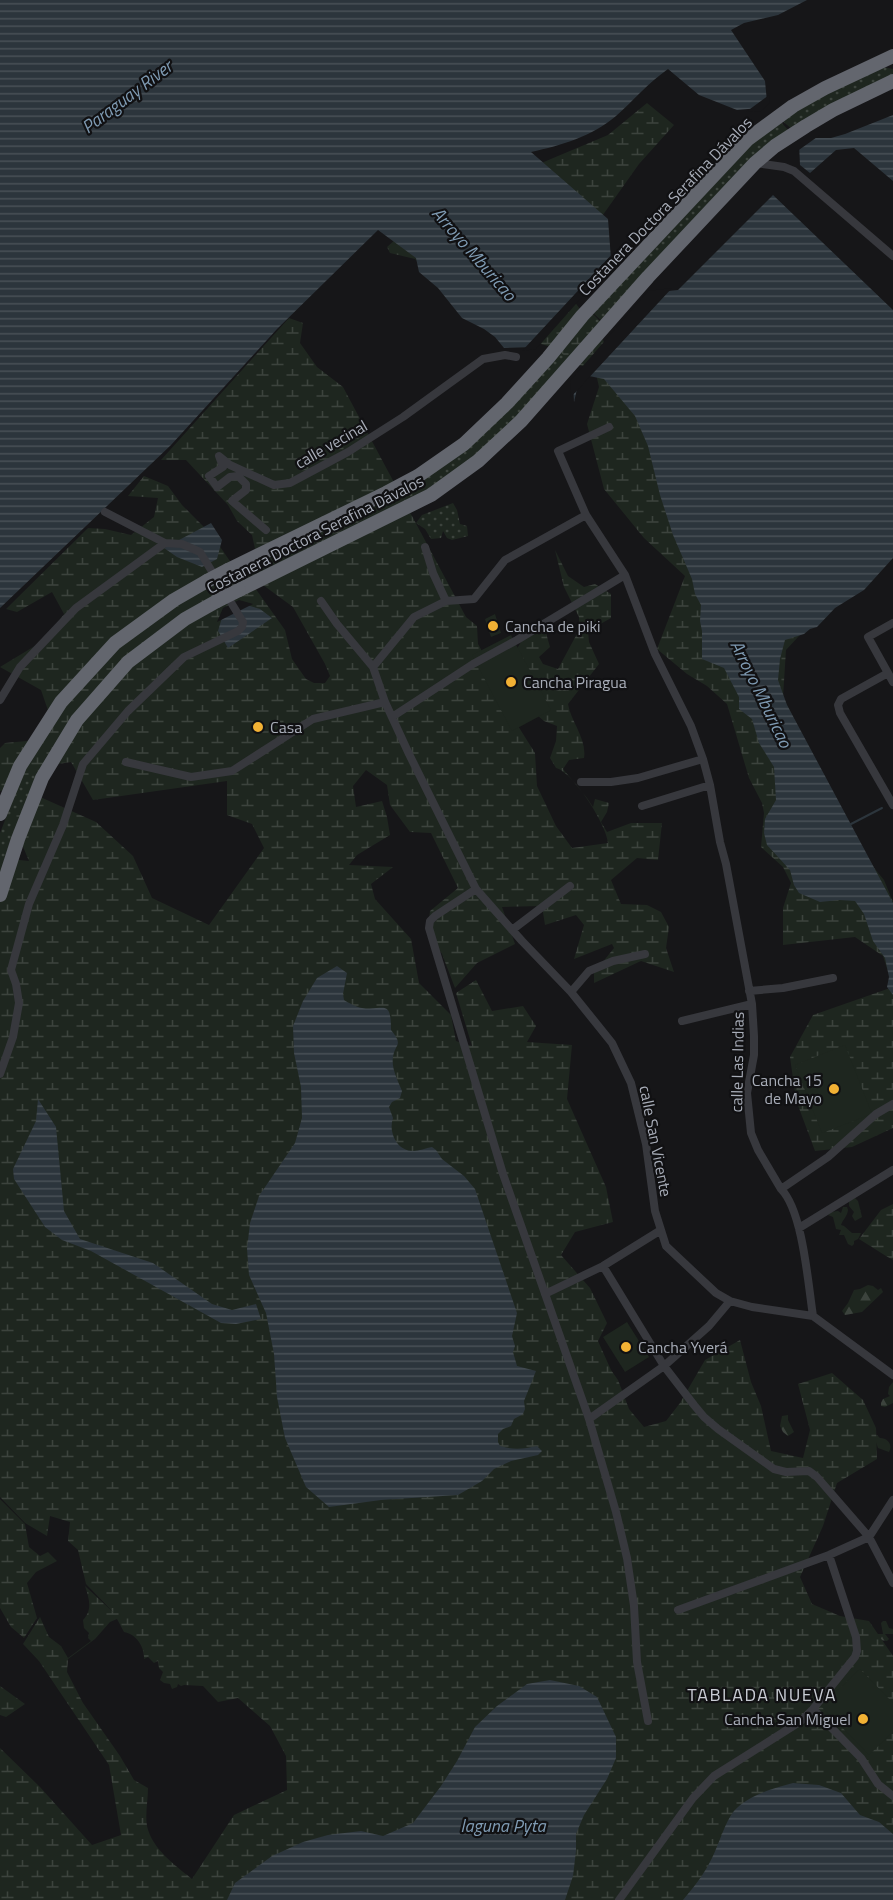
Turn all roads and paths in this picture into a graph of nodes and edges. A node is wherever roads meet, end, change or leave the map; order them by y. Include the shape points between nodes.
1 (893, 56) edge
2 (893, 81) edge
3 (755, 163) junction
4 (893, 256) edge
5 (516, 357) dead end
6 (609, 427) dead end
7 (105, 512) dead end
8 (586, 515) junction
9 (266, 530) dead end
10 (165, 543) junction
11 (425, 547) dead end
12 (625, 575) junction
13 (321, 601) dead end
14 (446, 601) junction
15 (893, 622) edge
16 (373, 667) junction
17 (888, 673) junction
18 (893, 682) edge
19 (0, 700) edge
20 (385, 702) junction
21 (392, 717) junction
22 (703, 759) junction
23 (126, 762) dead end
24 (581, 782) dead end
25 (710, 785) junction
26 (893, 803) edge
27 (642, 806) dead end
28 (0, 814) edge
29 (570, 886) dead end
30 (476, 890) junction
31 (0, 895) edge
32 (512, 930) junction
33 (645, 954) dead end
34 (833, 978) dead end
35 (749, 991) junction
36 (571, 992) junction
37 (752, 1004) junction
38 (682, 1021) dead end
39 (0, 1074) edge
40 (893, 1104) edge
41 (893, 1170) edge
42 (781, 1189) junction
43 (799, 1228) junction
44 (661, 1230) junction
45 (603, 1266) junction
46 (545, 1294) junction
47 (730, 1301) junction
48 (813, 1316) junction
49 (664, 1366) junction
50 (893, 1375) edge
51 (589, 1419) junction
52 (893, 1500) edge
53 (869, 1537) junction
54 (829, 1555) junction
55 (893, 1583) edge
56 (678, 1610) dead end
57 (813, 1709) junction
58 (648, 1721) dead end
59 (893, 1796) edge
60 (619, 1900) edge

1 - 28 highway, Costanera Doctora Serafina Dávalos, bridge via 793,106 748,139 464,444 418,476 207,581 115,643 61,702 20,766
2 - 3 highway, Costanera Doctora Serafina Dávalos via 806,126
3 - 4 street via 794,171
3 - 31 highway, Costanera Doctora Serafina Dávalos, bridge via 521,421 478,461 431,495 185,619 128,662 77,720 42,778
5 - 9 street, calle vecinal via 483,359 403,417 290,483 274,485 219,456 223,466 209,476 217,487 238,476 246,490 231,501
6 - 8 street, calle Las Indias via 558,451
7 - 10 street
8 - 12 street, calle Las Indias
8 - 14 street via 506,560 474,599
10 - 19 street via 76,608 20,667
10 - 39 street via 182,544 200,552 243,622 242,627 184,657 128,711 83,764 30,904 11,970 19,1004
11 - 14 street
12 - 21 street via 473,664
12 - 22 street, calle Las Indias via 655,654
13 - 16 street, calle San Vicente
14 - 16 street via 414,617
15 - 17 street via 868,637
16 - 20 street, calle San Vicente
17 - 18 street
17 - 26 street via 841,699 838,705
20 - 21 street, calle San Vicente
20 - 23 street via 313,719 232,771 190,777
21 - 30 street, calle San Vicente
22 - 24 street via 638,778
22 - 25 street, calle Las Indias
25 - 27 street
25 - 35 street, calle Las Indias
29 - 32 street
30 - 32 street, calle San Vicente
30 - 46 street via 435,916 429,928 503,1174
32 - 36 street, calle San Vicente
33 - 36 street via 589,971
34 - 35 street
35 - 37 street, calle Las Indias
36 - 44 street, calle San Vicente via 612,1043 631,1083
37 - 38 street
37 - 42 street, calle Las Indias via 754,1055 747,1093 751,1133
40 - 42 street
41 - 43 street
42 - 43 street, calle Las Indias via 794,1209
43 - 48 street, calle Las Indias
44 - 45 street
44 - 47 street, calle San Vicente via 666,1246 716,1293
45 - 46 street
45 - 49 street
46 - 51 street
47 - 48 street, calle San Vicente
47 - 49 street via 709,1326
48 - 50 street
49 - 51 street
49 - 53 street via 711,1423 774,1468 809,1471
51 - 58 street via 627,1558
52 - 53 street
53 - 54 street
53 - 55 street
54 - 56 street
54 - 57 street via 857,1651
57 - 59 street
57 - 60 street via 786,1732 714,1776 693,1798

